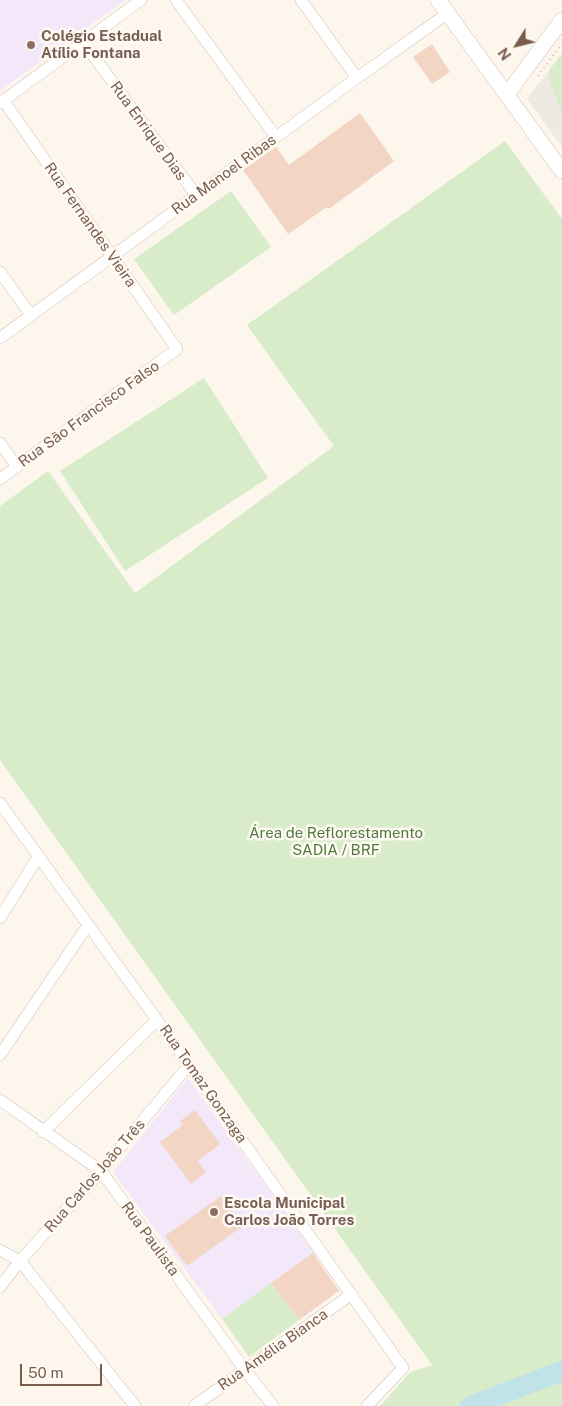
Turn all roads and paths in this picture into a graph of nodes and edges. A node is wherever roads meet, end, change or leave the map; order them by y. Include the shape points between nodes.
1 (141, 0) edge
2 (176, 0) edge
3 (301, 0) edge
4 (438, 0) edge
5 (448, 13) junction
6 (562, 20) edge
7 (83, 42) junction
8 (562, 44) edge
9 (357, 78) junction
10 (534, 80) dead end
11 (508, 96) junction
12 (2, 102) edge
13 (276, 137) junction
14 (562, 170) edge
15 (196, 195) junction
16 (112, 256) junction
17 (0, 272) edge
18 (31, 315) junction
19 (0, 338) edge
20 (177, 349) joint
21 (0, 443) edge
22 (17, 467) junction
23 (0, 479) edge
24 (0, 803) edge
25 (38, 857) junction
26 (0, 918) edge
27 (88, 925) junction
28 (157, 1020) junction
29 (0, 1055) edge
30 (189, 1065) junction
31 (0, 1100) edge
32 (44, 1132) junction
33 (101, 1171) junction
34 (0, 1250) edge
35 (20, 1261) junction
36 (0, 1287) edge
37 (352, 1294) junction
38 (244, 1370) junction
39 (135, 1406) edge
40 (194, 1406) edge
41 (273, 1406) edge
42 (367, 1406) edge

1 - 7 street
2 - 13 street
3 - 9 street
4 - 5 main road
5 - 9 street, Rua Manoel Ribas
5 - 11 main road
6 - 11 main road
7 - 12 street
7 - 15 street, Rua Enrique Dias
8 - 10 path
9 - 13 street, Rua Manoel Ribas
11 - 14 main road
12 - 16 street, Rua Fernandes Vieira
13 - 15 street, Rua Manoel Ribas
15 - 16 street, Rua Manoel Ribas
16 - 18 street, Rua Manoel Ribas
16 - 20 street, Rua Fernandes Vieira
17 - 18 street
18 - 19 street, Rua Manoel Ribas
20 - 22 street, Rua São Francisco Falso
21 - 22 street
22 - 23 street, Rua São Francisco Falso
24 - 25 street, Rua Tomaz Gonzaga
25 - 26 street
25 - 27 street, Rua Tomaz Gonzaga
27 - 28 street, Rua Tomaz Gonzaga
27 - 29 street
28 - 30 street, Rua Tomaz Gonzaga
28 - 32 street
30 - 33 street, Rua Carlos João Três
30 - 37 street, Rua Tomaz Gonzaga
31 - 32 street, Rua Paulista
32 - 33 street, Rua Paulista
33 - 35 street, Rua Carlos João Três
33 - 38 street, Rua Paulista
34 - 35 street
35 - 36 street, Rua Carlos João Três
35 - 39 street
37 - 38 street, Rua Amélia Bianca
37 - 42 street, Rua Tomaz Gonzaga via 403,1368
38 - 40 street, Rua Amélia Bianca
38 - 41 street, Rua Paulista

